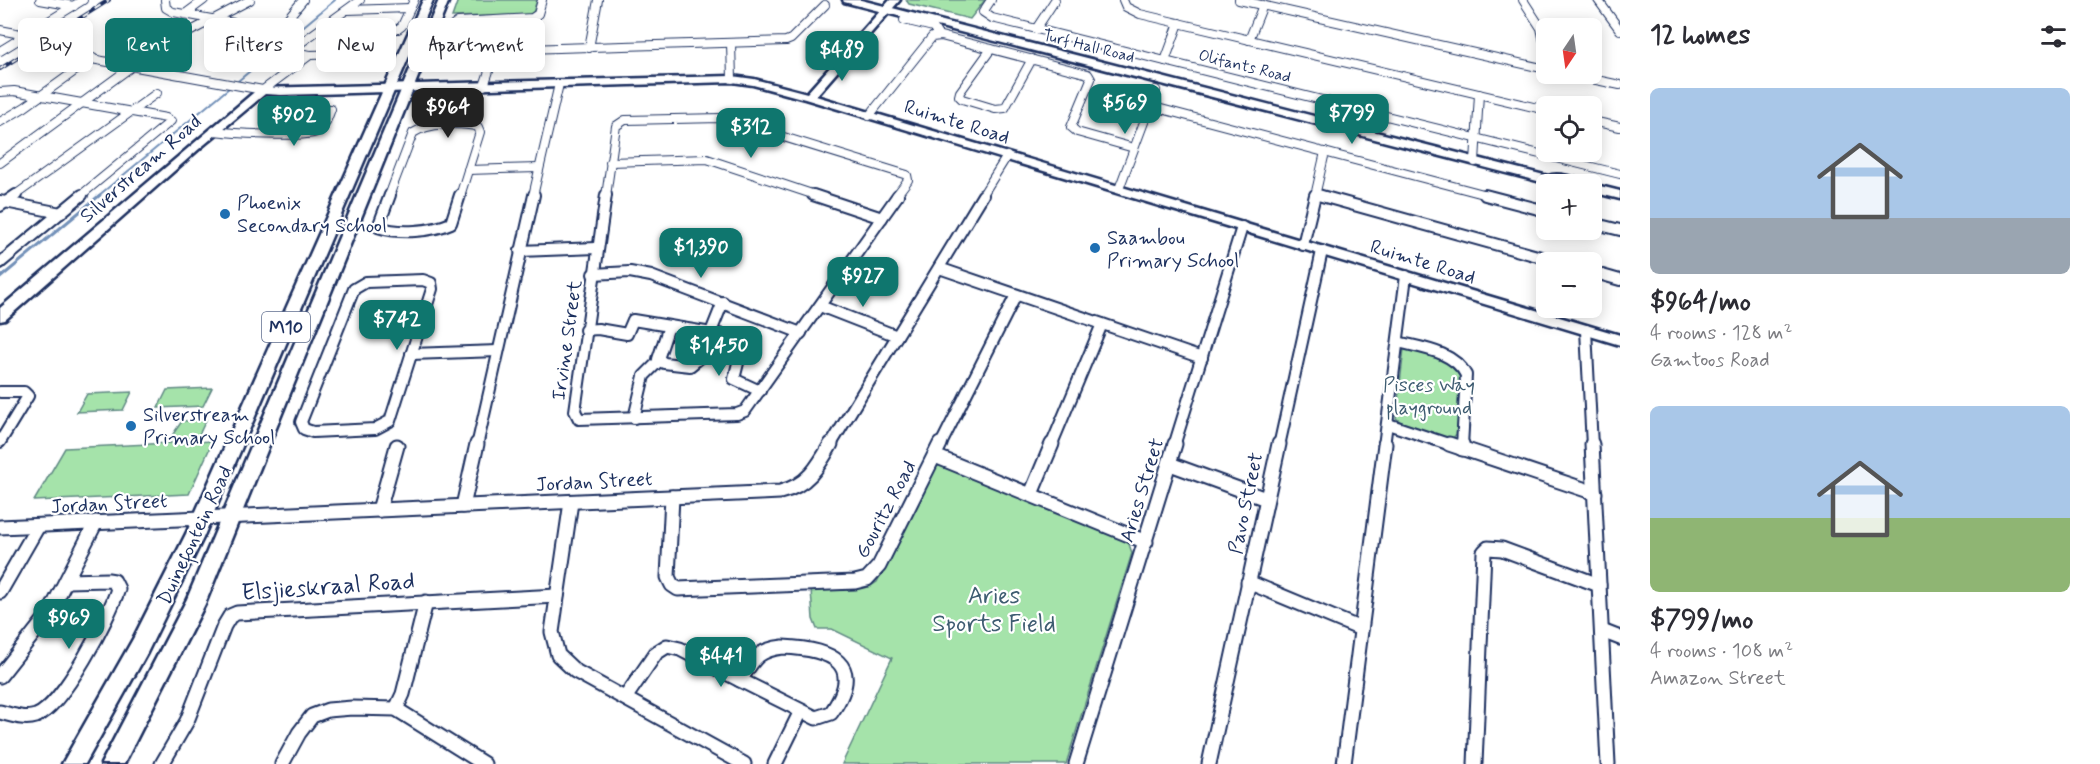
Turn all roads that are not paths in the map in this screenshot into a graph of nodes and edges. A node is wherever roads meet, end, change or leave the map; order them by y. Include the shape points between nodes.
1 (40, 0) edge
2 (83, 0) edge
3 (165, 0) edge
4 (204, 0) edge
5 (250, 0) edge
6 (303, 0) edge
7 (360, 0) edge
8 (414, 0) edge
9 (428, 0) edge
10 (444, 0) edge
11 (542, 0) edge
12 (598, 0) edge
13 (848, 0) edge
14 (895, 0) edge
15 (991, 0) edge
16 (1055, 0) edge
17 (1123, 0) edge
18 (1239, 0) edge
19 (1522, 0) edge
20 (1598, 0) edge
21 (825, 5) dead end
22 (1263, 5) junction
23 (74, 6) junction
24 (410, 8) junction
25 (347, 10) junction
26 (886, 10) junction
27 (185, 14) junction
28 (54, 18) edge
29 (205, 18) edge
30 (218, 18) edge
31 (287, 18) edge
32 (336, 18) edge
33 (532, 18) edge
34 (904, 20) dead end
35 (1536, 21) edge
36 (1179, 23) junction
37 (396, 29) edge
38 (1036, 29) junction
39 (0, 30) edge
40 (1620, 30) edge
41 (18, 33) edge
42 (316, 33) edge
43 (938, 35) junction
44 (18, 40) edge
45 (1250, 40) junction
46 (731, 44) junction
47 (589, 48) junction
48 (991, 48) junction
49 (545, 49) edge
50 (0, 51) edge
51 (310, 55) junction
52 (316, 55) edge
53 (93, 58) edge
54 (1032, 59) junction
55 (105, 60) edge
56 (1165, 61) junction
57 (1536, 67) edge
58 (74, 72) edge
59 (126, 72) edge
60 (166, 72) edge
61 (489, 72) edge
62 (732, 79) junction
63 (1602, 81) edge
64 (559, 84) junction
65 (1620, 85) edge
66 (484, 86) junction
67 (408, 88) junction
68 (390, 89) junction
69 (263, 90) junction
70 (1156, 90) dead end
71 (2, 91) edge
72 (157, 93) dead end
73 (1479, 94) junction
74 (42, 95) junction
75 (809, 97) junction
76 (83, 103) junction
77 (1150, 106) junction
78 (1536, 108) edge
79 (134, 112) junction
80 (869, 116) junction
81 (0, 122) edge
82 (1602, 123) edge
83 (1620, 127) edge
84 (213, 130) junction
85 (268, 133) junction
86 (1476, 138) junction
87 (1134, 148) junction
88 (1325, 152) junction
89 (1007, 156) junction
90 (1475, 160) junction
91 (610, 162) junction
92 (0, 164) edge
93 (539, 168) junction
94 (468, 170) junction
95 (1536, 174) edge
96 (1620, 174) edge
97 (1536, 176) edge
98 (1119, 189) junction
99 (1602, 192) edge
100 (1315, 194) junction
101 (1620, 197) edge
102 (2, 203) edge
103 (1536, 208) edge
104 (61, 213) junction
105 (882, 218) junction
106 (1602, 226) edge
107 (1242, 227) junction
108 (1620, 230) edge
109 (1303, 245) junction
110 (597, 248) junction
111 (520, 250) junction
112 (1322, 251) junction
113 (1536, 256) edge
114 (0, 263) edge
115 (939, 268) junction
116 (593, 274) junction
117 (1602, 275) edge
118 (1406, 276) junction
119 (1620, 280) edge
120 (1016, 295) junction
121 (723, 302) junction
122 (820, 306) junction
123 (0, 316) edge
124 (1102, 324) junction
125 (669, 326) junction
126 (585, 330) junction
127 (1586, 330) junction
128 (710, 333) junction
129 (801, 333) junction
130 (897, 336) junction
131 (1620, 340) edge
132 (1398, 342) junction
133 (498, 351) junction
134 (411, 354) junction
135 (1202, 358) junction
136 (659, 362) junction
137 (760, 391) junction
138 (0, 392) edge
139 (634, 418) junction
140 (1388, 424) junction
141 (0, 442) edge
142 (397, 446) dead end
143 (1462, 449) junction
144 (935, 456) junction
145 (1170, 464) junction
146 (1595, 493) junction
147 (1031, 494) junction
148 (672, 497) junction
149 (1266, 499) junction
150 (571, 502) junction
151 (464, 506) junction
152 (378, 510) junction
153 (231, 516) junction
154 (203, 518) junction
155 (96, 522) junction
156 (38, 526) junction
157 (0, 527) edge
158 (1146, 542) junction
159 (67, 581) junction
160 (1248, 582) junction
161 (1599, 585) junction
162 (0, 592) edge
163 (557, 596) junction
164 (426, 602) junction
165 (1361, 629) junction
166 (1602, 631) junction
167 (1620, 638) edge
168 (0, 676) edge
169 (740, 680) junction
170 (625, 698) junction
171 (396, 709) junction
172 (801, 711) junction
173 (0, 712) edge
174 (73, 764) edge
175 (112, 764) edge
176 (162, 764) edge
177 (282, 764) edge
178 (484, 764) edge
179 (744, 764) edge
180 (775, 764) edge
181 (1076, 764) edge
182 (1209, 764) edge
183 (1344, 764) edge
184 (1475, 764) edge
185 (1608, 764) edge

1 - 23 street
2 - 23 street
3 - 27 street via 167,10
4 - 27 street
5 - 30 street
6 - 31 street
7 - 25 street
8 - 24 street
9 - 68 main road, Duinefontein Road / M10
10 - 67 main road, Duinefontein Road / M10
11 - 33 street via 538,14
12 - 47 street
13 - 26 main road, Turf Hall Road
14 - 26 street
15 - 38 street, Olifants Road via 984,15
16 - 38 street
17 - 36 street via 1131,10
18 - 22 street
19 - 35 street
20 - 40 street
21 - 46 street via 789,40
22 - 45 street
22 - 57 street
23 - 28 street
24 - 25 street
24 - 37 street via 402,26
25 - 32 street
26 - 75 street
26 - 90 main road, Turf Hall Road
27 - 29 street
34 - 43 street via 933,27
36 - 45 street
36 - 56 street
38 - 56 street, Olifants Road
39 - 41 street
42 - 51 street via 292,51
43 - 48 street
43 - 80 street via 932,37
44 - 50 street
45 - 73 street
46 - 47 street
46 - 62 street
47 - 49 street
48 - 54 street
48 - 54 street via 960,93 962,99 1005,108
51 - 52 street
51 - 69 street, Silverstream Road
53 - 55 street
54 - 87 street via 1090,75 1071,124 1073,130
56 - 86 street, Olifants Road
58 - 74 street
59 - 76 street
60 - 69 street
61 - 66 street
62 - 64 street, Ruimte Road
62 - 75 street, Ruimte Road via 754,81
63 - 65 street
64 - 66 street, Ruimte Road
64 - 93 street
66 - 67 street, Ruimte Road
67 - 68 street, Ruimte Road
67 - 153 main road, Duinefontein Road / M10
68 - 69 street, Ruimte Road
68 - 154 main road, Duinefontein Road / M10
69 - 84 street, Silverstream Road
70 - 77 street
71 - 74 street
72 - 79 street
73 - 78 street
73 - 86 street
74 - 76 street
74 - 81 street
75 - 80 street, Ruimte Road
76 - 79 street
76 - 92 street
77 - 87 street
77 - 88 street
79 - 102 street
79 - 104 street via 171,121
80 - 89 street, Ruimte Road
82 - 83 street
84 - 85 street
84 - 123 street, Silverstream Road
85 - 85 street via 285,109 330,108 317,133
86 - 90 street
86 - 96 street, Olifants Road
87 - 98 street
88 - 100 street
88 - 103 street
89 - 98 street, Ruimte Road
89 - 115 street, Jordan Street
90 - 95 main road, Turf Hall Road
90 - 97 main road, Turf Hall Road
91 - 105 street via 712,160
91 - 105 street, Irvine Street via 615,126 623,120 731,119 905,174 908,181
91 - 110 street, Irvine Street
93 - 94 street
93 - 111 street
94 - 94 street via 448,226 387,230 378,227 418,128 478,127 480,132
98 - 107 street, Ruimte Road
99 - 101 main road
100 - 109 street
100 - 113 street
102 - 104 street
104 - 114 street
105 - 122 street, Irvine Street
106 - 108 street
107 - 109 street, Ruimte Road
107 - 135 street, Aries Street
109 - 112 street, Ruimte Road
110 - 111 street
110 - 116 street, Irvine Street
111 - 133 street
112 - 118 street, Ruimte Road
112 - 149 street, Pavo Street
115 - 120 street
115 - 130 street, Jordan Street
116 - 121 street via 644,274
116 - 126 street, Irvine Street
117 - 119 street
118 - 127 street, Ruimte Road
118 - 132 street
120 - 124 street
120 - 144 street, Gouritz Road
121 - 128 street
121 - 129 street
122 - 129 street, Irvine Street
122 - 130 street
124 - 135 street
124 - 147 street
125 - 126 street via 633,320 627,334
125 - 128 street
125 - 136 street
126 - 139 street, Irvine Street via 575,416 584,420
127 - 131 street, Ruimte Road
127 - 146 street
128 - 136 street via 695,364 684,367
128 - 137 street via 742,341 734,379
129 - 137 street, Irvine Street
130 - 148 street, Jordan Street via 815,471 804,482 780,492
132 - 140 street
132 - 143 street via 1449,357 1464,368
133 - 134 street
133 - 151 street
134 - 134 street via 391,418 384,426 313,432 301,426 357,286 366,282 431,283
135 - 145 street, Aries Street
136 - 139 street via 644,376
137 - 139 street, Irvine Street via 740,413
138 - 141 street via 24,392 28,396
140 - 143 street
140 - 165 street
142 - 152 street
143 - 146 street
144 - 147 street
144 - 148 street, Gouritz Road via 874,573 855,582 675,587 668,581
145 - 149 street
145 - 158 street, Aries Street
146 - 161 street
147 - 158 street
148 - 150 street, Jordan Street
149 - 160 street, Pavo Street
150 - 151 street, Jordan Street
150 - 163 street
151 - 152 street, Jordan Street
152 - 153 street, Jordan Street
153 - 154 street, Jordan Street
153 - 175 main road, Duinefontein Road / M10 via 195,604
154 - 155 street, Jordan Street
154 - 174 main road, Duinefontein Road / M10 via 159,612
155 - 156 street, Jordan Street
155 - 159 street
156 - 157 street, Jordan Street
156 - 162 street
158 - 181 street, Aries Street
159 - 168 street via 43,624
159 - 173 street via 108,580 118,589 86,653 52,706 29,718
160 - 165 street
160 - 182 street, Pavo Street
161 - 166 street
161 - 184 street via 1502,549 1488,548 1484,552
163 - 164 street, Elsjieskraal Road
163 - 170 street via 552,642 559,658
164 - 171 street
164 - 176 street, Elsjieskraal Road via 243,611 230,616 182,732
165 - 183 street
166 - 167 street
166 - 185 street
169 - 170 street via 667,646 656,653
169 - 172 street
169 - 172 street via 767,649 800,647 840,663 847,675 834,709 822,718
170 - 179 street
171 - 177 street via 325,710 314,714
171 - 178 street
172 - 180 street

